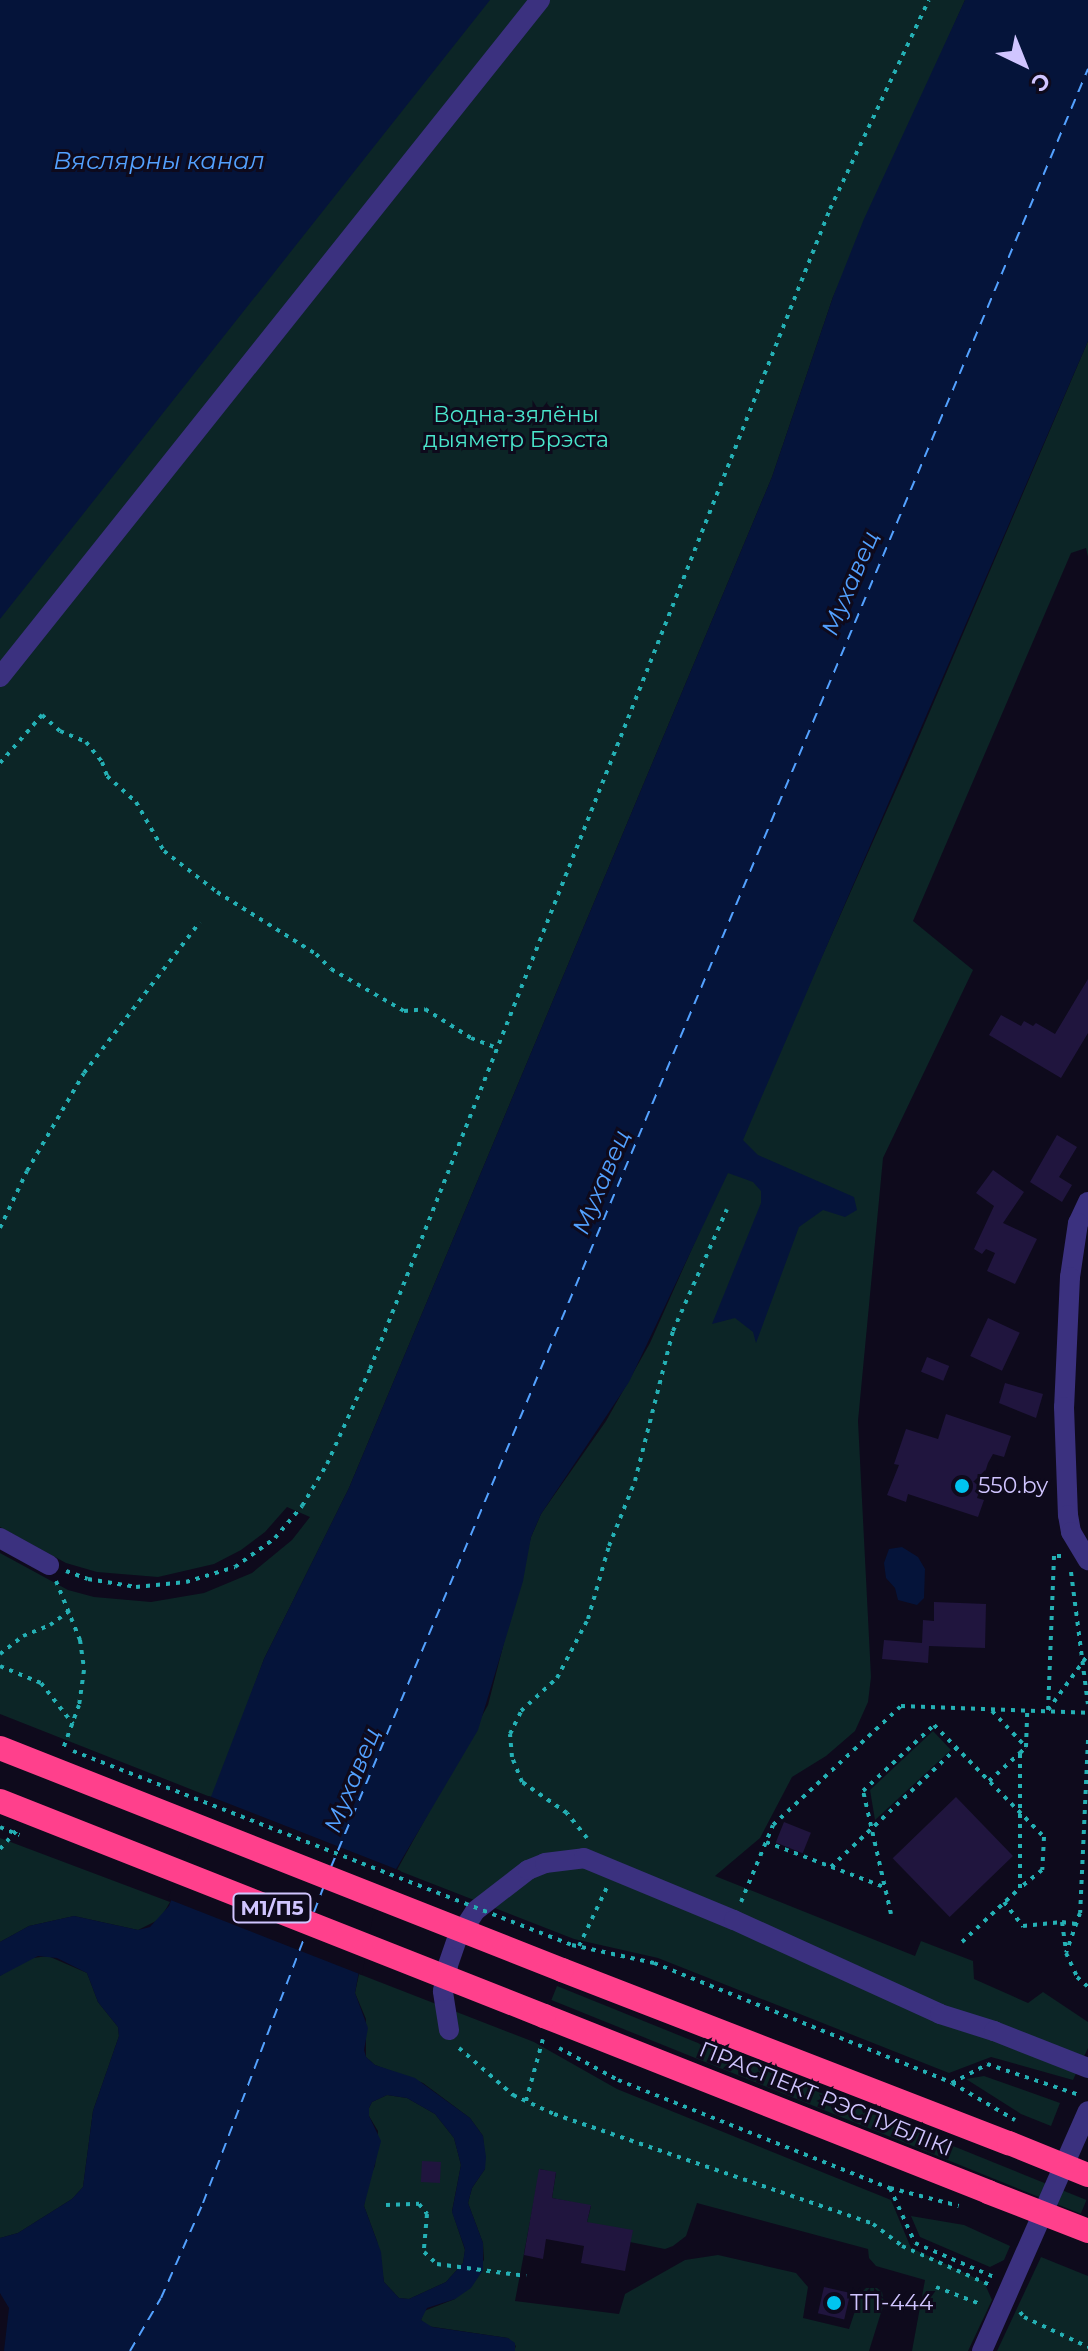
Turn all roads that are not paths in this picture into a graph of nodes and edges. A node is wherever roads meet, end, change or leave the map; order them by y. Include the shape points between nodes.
1 (540, 0) edge
2 (0, 677) edge
3 (1088, 1202) edge
4 (0, 1538) edge
5 (49, 1565) road end
6 (1079, 1567) edge
7 (0, 1748) edge
8 (0, 1801) edge
9 (449, 2030) road end
10 (1088, 2068) edge
11 (1084, 2103) edge
12 (1088, 2175) edge
13 (1088, 2231) edge
14 (982, 2351) edge

1 - 2 street
3 - 6 street via 1078,1223 1070,1277 1064,1407 1068,1515
4 - 5 street
7 - 12 highway, ПРАСПЕКТ РЭСПУБЛІКІ / М1/П5, bridge via 562,1970 1013,2132
8 - 13 highway, ПРАСПЕКТ РЭСПУБЛІКІ / М1/П5, bridge via 541,2030
9 - 10 street via 443,1991 457,1939 475,1911 528,1870 584,1858 940,2014
11 - 14 street

